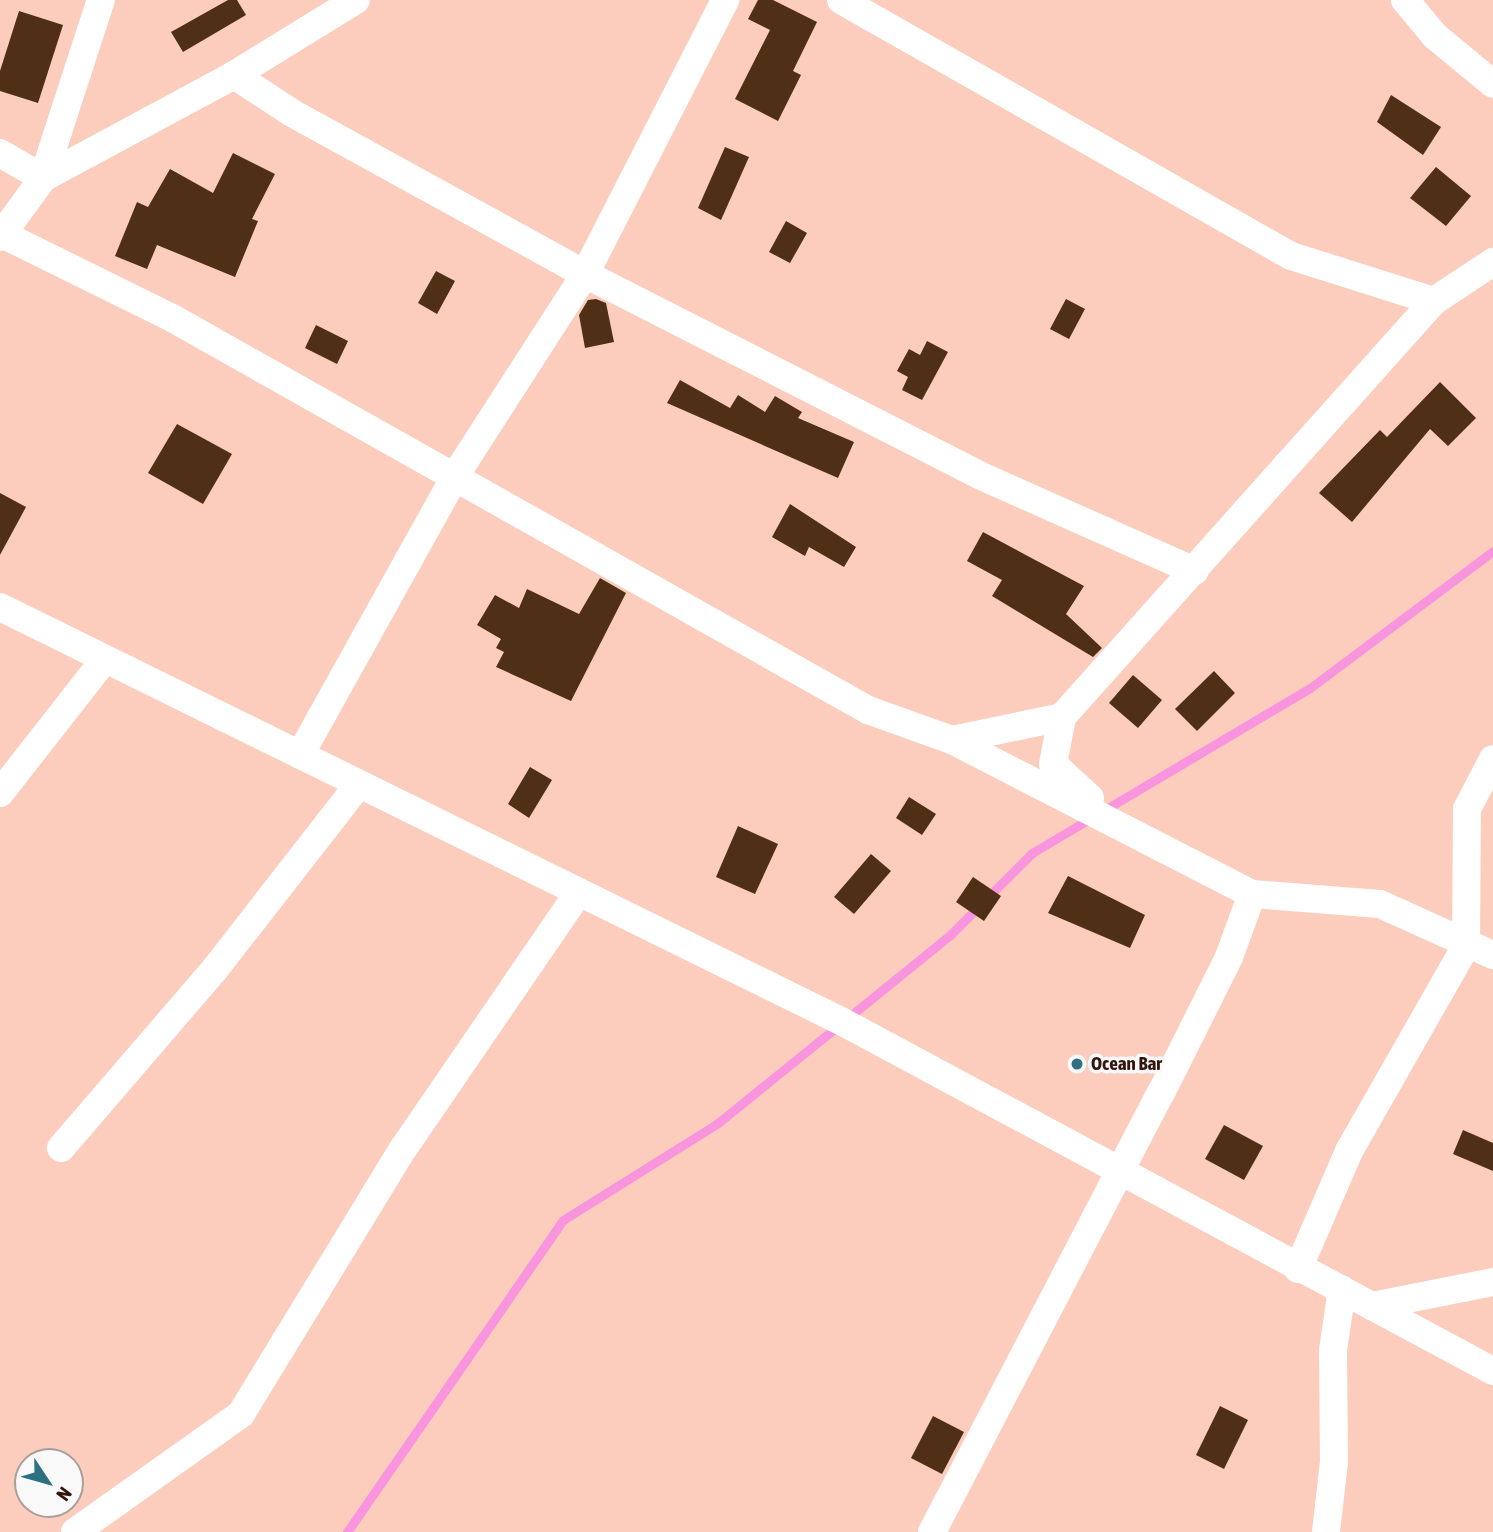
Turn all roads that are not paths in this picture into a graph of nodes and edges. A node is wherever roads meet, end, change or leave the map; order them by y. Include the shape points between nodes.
1 (102, 0) edge
2 (355, 0) edge
3 (725, 0) edge
4 (841, 0) edge
5 (1405, 0) edge
6 (234, 75) junction
7 (1493, 84) edge
8 (0, 153) edge
9 (43, 178) junction
10 (1, 236) edge
11 (1493, 262) edge
12 (585, 274) junction
13 (1434, 301) junction
14 (455, 476) junction
15 (1195, 571) junction
16 (0, 607) edge
17 (105, 659) junction
18 (1062, 717) junction
19 (952, 740) junction
20 (300, 755) junction
21 (1493, 760) edge
22 (359, 784) junction
23 (0, 793) edge
24 (1086, 810) junction
25 (579, 892) junction
26 (1252, 894) junction
27 (1466, 946) junction
28 (1493, 955) edge
29 (61, 1148) dead end
30 (1120, 1174) junction
31 (1298, 1269) junction
32 (1493, 1282) edge
33 (1342, 1290) junction
34 (1372, 1306) junction
35 (1493, 1371) edge
36 (75, 1532) edge
37 (932, 1532) edge
38 (1326, 1532) edge

1 - 9 street
2 - 6 street
3 - 12 street
4 - 13 street via 1292,256
5 - 7 street via 1435,36
6 - 9 street
6 - 12 street via 292,113
8 - 9 street
9 - 10 street
10 - 14 street via 174,319
11 - 13 street
12 - 14 street
12 - 15 street via 979,475
13 - 15 street
14 - 19 street via 868,710
14 - 20 street
15 - 18 street
16 - 17 street
17 - 20 street
17 - 23 street
18 - 19 street
18 - 24 street via 1052,764 1086,792 1091,801
19 - 24 street
20 - 22 street
21 - 27 street via 1467,809
22 - 25 street
22 - 29 street via 215,969
24 - 26 street
25 - 30 street via 841,1021
25 - 36 street via 402,1149 241,1414
26 - 27 street via 1380,904
26 - 30 street via 1229,957
27 - 28 street
27 - 31 street via 1349,1151
30 - 31 street
30 - 37 street
31 - 33 street
32 - 34 street
33 - 34 street
33 - 38 street via 1333,1350 1334,1462
34 - 35 street

